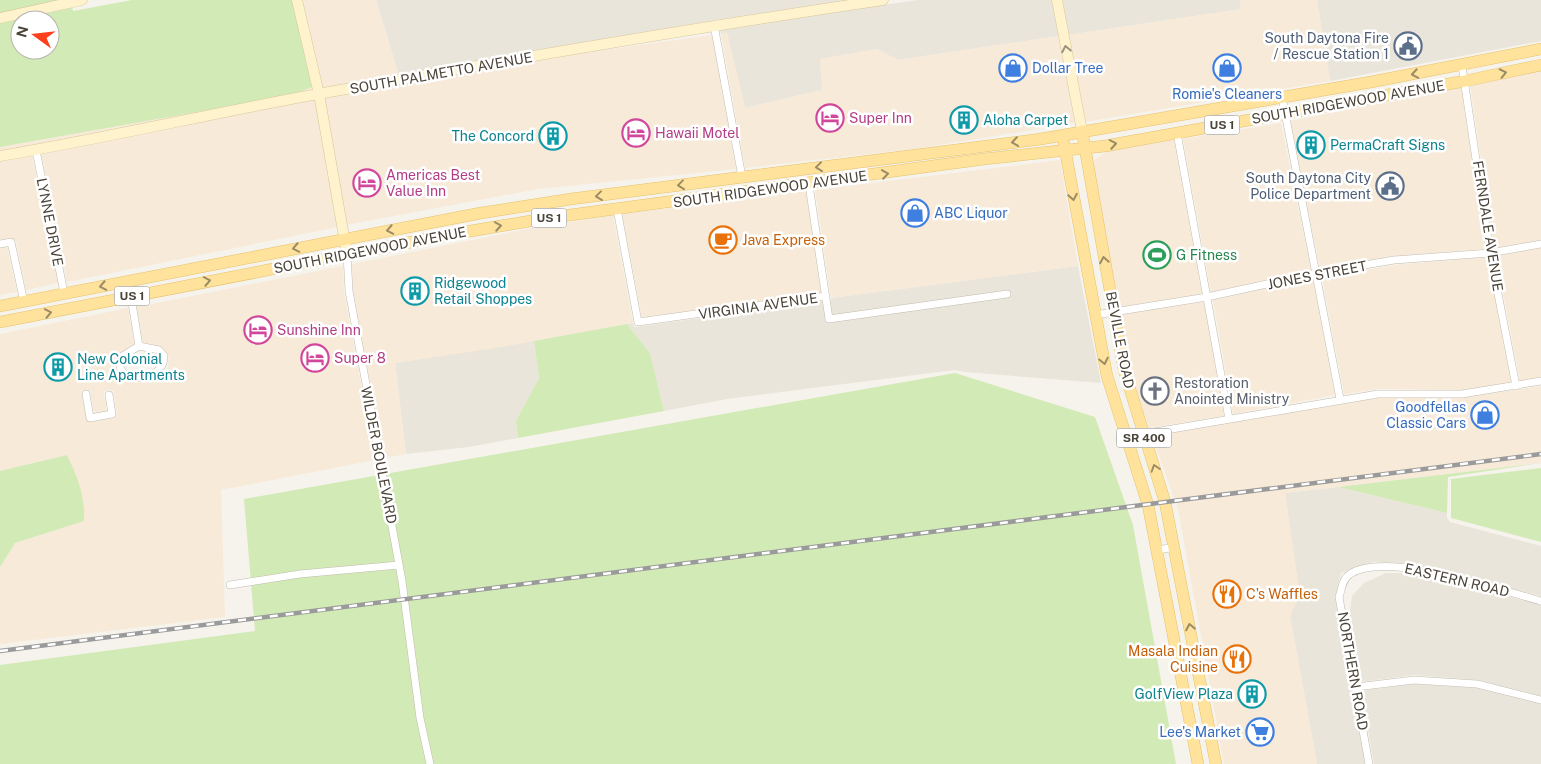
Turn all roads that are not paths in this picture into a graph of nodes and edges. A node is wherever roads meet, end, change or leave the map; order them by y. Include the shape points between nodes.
1 (82, 0) edge
2 (297, 0) edge
3 (883, 0) edge
4 (1057, 0) edge
5 (71, 1) edge
6 (0, 18) edge
7 (714, 25) junction
8 (1541, 50) edge
9 (1541, 65) edge
10 (1462, 66) junction
11 (1465, 81) junction
12 (319, 94) junction
13 (1282, 97) junction
14 (1284, 114) junction
15 (1082, 131) junction
16 (1177, 133) junction
17 (1063, 134) junction
18 (1084, 148) junction
19 (1064, 149) junction
20 (36, 150) junction
21 (0, 156) edge
22 (850, 163) junction
23 (742, 177) junction
24 (814, 184) junction
25 (647, 190) junction
26 (617, 209) junction
27 (344, 239) junction
28 (0, 244) edge
29 (1541, 244) edge
30 (1490, 253) junction
31 (347, 254) junction
32 (1317, 273) junction
33 (64, 294) junction
34 (1007, 294) dead end
35 (826, 296) junction
36 (131, 297) junction
37 (1208, 297) junction
38 (24, 302) junction
39 (0, 306) edge
40 (1113, 312) junction
41 (1095, 315) junction
42 (0, 322) edge
43 (139, 346) junction
44 (1541, 381) edge
45 (1516, 386) junction
46 (86, 394) dead end
47 (109, 395) dead end
48 (1340, 399) junction
49 (1229, 419) junction
50 (1142, 434) junction
51 (1125, 437) junction
52 (1175, 547) junction
53 (1158, 550) junction
54 (399, 565) junction
55 (1344, 578) joint
56 (230, 585) dead end
57 (1541, 600) edge
58 (1356, 687) junction
59 (1541, 700) edge
60 (430, 764) edge
61 (1198, 764) edge
62 (1216, 764) edge
63 (1369, 764) edge

1 - 5 street
2 - 12 street, WILDER BOULEVARD
3 - 7 street, SOUTH PALMETTO AVENUE
15 -> 4 street, BEVILLE ROAD
5 - 6 street
7 - 12 street, SOUTH PALMETTO AVENUE
7 - 23 street
8 - 10 main road, SOUTH RIDGEWOOD AVENUE / US 1
11 -> 9 main road, SOUTH RIDGEWOOD AVENUE / US 1
10 - 11 street, FERNDALE AVENUE
10 -> 13 main road, SOUTH RIDGEWOOD AVENUE / US 1
11 - 14 main road, SOUTH RIDGEWOOD AVENUE / US 1
11 - 30 street, FERNDALE AVENUE
12 - 20 street, SOUTH PALMETTO AVENUE
12 - 27 street, WILDER BOULEVARD
13 - 14 street
13 - 15 main road, SOUTH RIDGEWOOD AVENUE / US 1
14 - 16 main road, SOUTH RIDGEWOOD AVENUE / US 1
14 - 32 street
15 - 17 main road, SOUTH RIDGEWOOD AVENUE / US 1
15 - 18 main road, BEVILLE ROAD / SR 400
18 -> 16 main road, SOUTH RIDGEWOOD AVENUE / US 1
16 - 37 street
17 - 19 main road, BEVILLE ROAD / SR 400
17 -> 22 main road, SOUTH RIDGEWOOD AVENUE / US 1
18 - 19 main road, SOUTH RIDGEWOOD AVENUE / US 1
40 -> 18 main road, BEVILLE ROAD / SR 400
24 -> 19 main road, SOUTH RIDGEWOOD AVENUE / US 1
19 -> 41 main road, BEVILLE ROAD / SR 400
20 - 21 street, SOUTH PALMETTO AVENUE
20 - 33 street, LYNNE DRIVE
22 -> 23 main road, SOUTH RIDGEWOOD AVENUE / US 1
22 - 24 main road via 845,171
23 -> 25 main road, SOUTH RIDGEWOOD AVENUE / US 1
24 - 26 main road, SOUTH RIDGEWOOD AVENUE / US 1
24 - 35 street
25 - 26 main road via 624,200
25 -> 27 main road, SOUTH RIDGEWOOD AVENUE / US 1 via 481,213
31 -> 26 main road, SOUTH RIDGEWOOD AVENUE / US 1 via 481,229
26 - 35 street, VIRGINIA AVENUE via 638,322
27 - 31 street, WILDER BOULEVARD
27 -> 33 main road, SOUTH RIDGEWOOD AVENUE / US 1
28 - 38 street via 11,242
29 - 30 street, JONES STREET
30 - 32 street, JONES STREET via 1394,260
30 - 45 street, FERNDALE AVENUE
36 -> 31 main road, SOUTH RIDGEWOOD AVENUE / US 1
31 - 54 street, WILDER BOULEVARD via 350,300
32 - 37 street, JONES STREET
32 - 48 street
33 - 38 main road, SOUTH RIDGEWOOD AVENUE / US 1
34 - 35 street, VIRGINIA AVENUE via 830,319
42 -> 36 main road, SOUTH RIDGEWOOD AVENUE / US 1
36 - 43 street
37 - 40 street, JONES STREET
37 - 49 street
38 - 39 main road, SOUTH RIDGEWOOD AVENUE / US 1
40 - 41 street, JONES STREET
40 - 50 main road, BEVILLE ROAD / SR 400 via 1124,370
41 -> 51 main road, BEVILLE ROAD / SR 400 via 1107,376
43 - 43 street via 121,357 123,373 137,378 159,372 164,365 164,356 159,350
44 - 45 street
45 - 48 street via 1462,394 1378,394
46 - 47 street via 90,418 112,414
48 - 49 street
49 - 50 street
50 - 51 street
52 -> 50 main road, BEVILLE ROAD / SR 400 via 1160,484
51 - 53 main road, BEVILLE ROAD / SR 400 via 1148,505
52 - 53 street
62 -> 52 main road, BEVILLE ROAD / SR 400
53 - 61 main road, BEVILLE ROAD / SR 400
54 - 56 street via 300,574
54 - 60 street, WILDER BOULEVARD via 420,718
55 - 57 street, EASTERN ROAD via 1374,566 1408,567
55 - 58 street, NORTHERN ROAD via 1339,597
58 - 59 street via 1414,680 1477,684
58 - 63 street, NORTHERN ROAD

